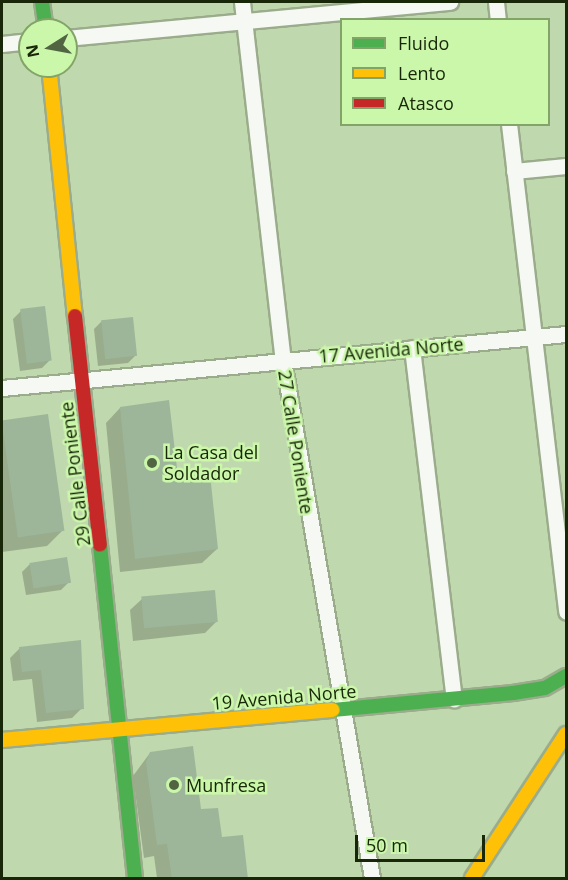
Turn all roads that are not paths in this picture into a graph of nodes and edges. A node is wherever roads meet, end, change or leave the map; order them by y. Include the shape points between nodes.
1 (42, 2) edge
2 (242, 2) edge
3 (450, 2) edge
4 (496, 2) edge
5 (44, 18) edge
6 (498, 18) edge
7 (243, 22) junction
8 (78, 37) edge
9 (18, 42) edge
10 (2, 44) edge
11 (50, 78) edge
12 (509, 126) edge
13 (567, 166) edge
14 (514, 171) junction
15 (567, 334) edge
16 (532, 337) junction
17 (412, 348) junction
18 (283, 360) junction
19 (82, 380) junction
20 (2, 388) edge
21 (567, 612) edge
22 (567, 676) edge
23 (454, 699) junction
24 (340, 711) junction
25 (123, 729) junction
26 (567, 734) edge
27 (2, 741) edge
28 (135, 879) edge
29 (372, 879) edge
30 (472, 879) edge

1 - 5 street
2 - 7 street, 27 Calle Poniente
3 - 7 street
4 - 6 street
7 - 8 street
7 - 18 street, 27 Calle Poniente
9 - 10 street
11 - 19 street, 29 Calle Poniente
12 - 14 street
13 - 14 street
14 - 16 street
15 - 16 street, 17 Avenida Norte
16 - 17 street, 17 Avenida Norte
16 - 21 street
17 - 18 street, 17 Avenida Norte
17 - 23 street
18 - 19 street, 17 Avenida Norte
18 - 24 street, 27 Calle Poniente
19 - 20 street, 17 Avenida Norte
19 - 25 street, 29 Calle Poniente
22 - 23 street, 19 Avenida Norte via 545,688
23 - 24 street, 19 Avenida Norte
24 - 25 street, 19 Avenida Norte
24 - 29 street, 27 Calle Poniente
25 - 27 street, 19 Avenida Norte
25 - 28 street, 29 Calle Poniente
26 - 30 street

